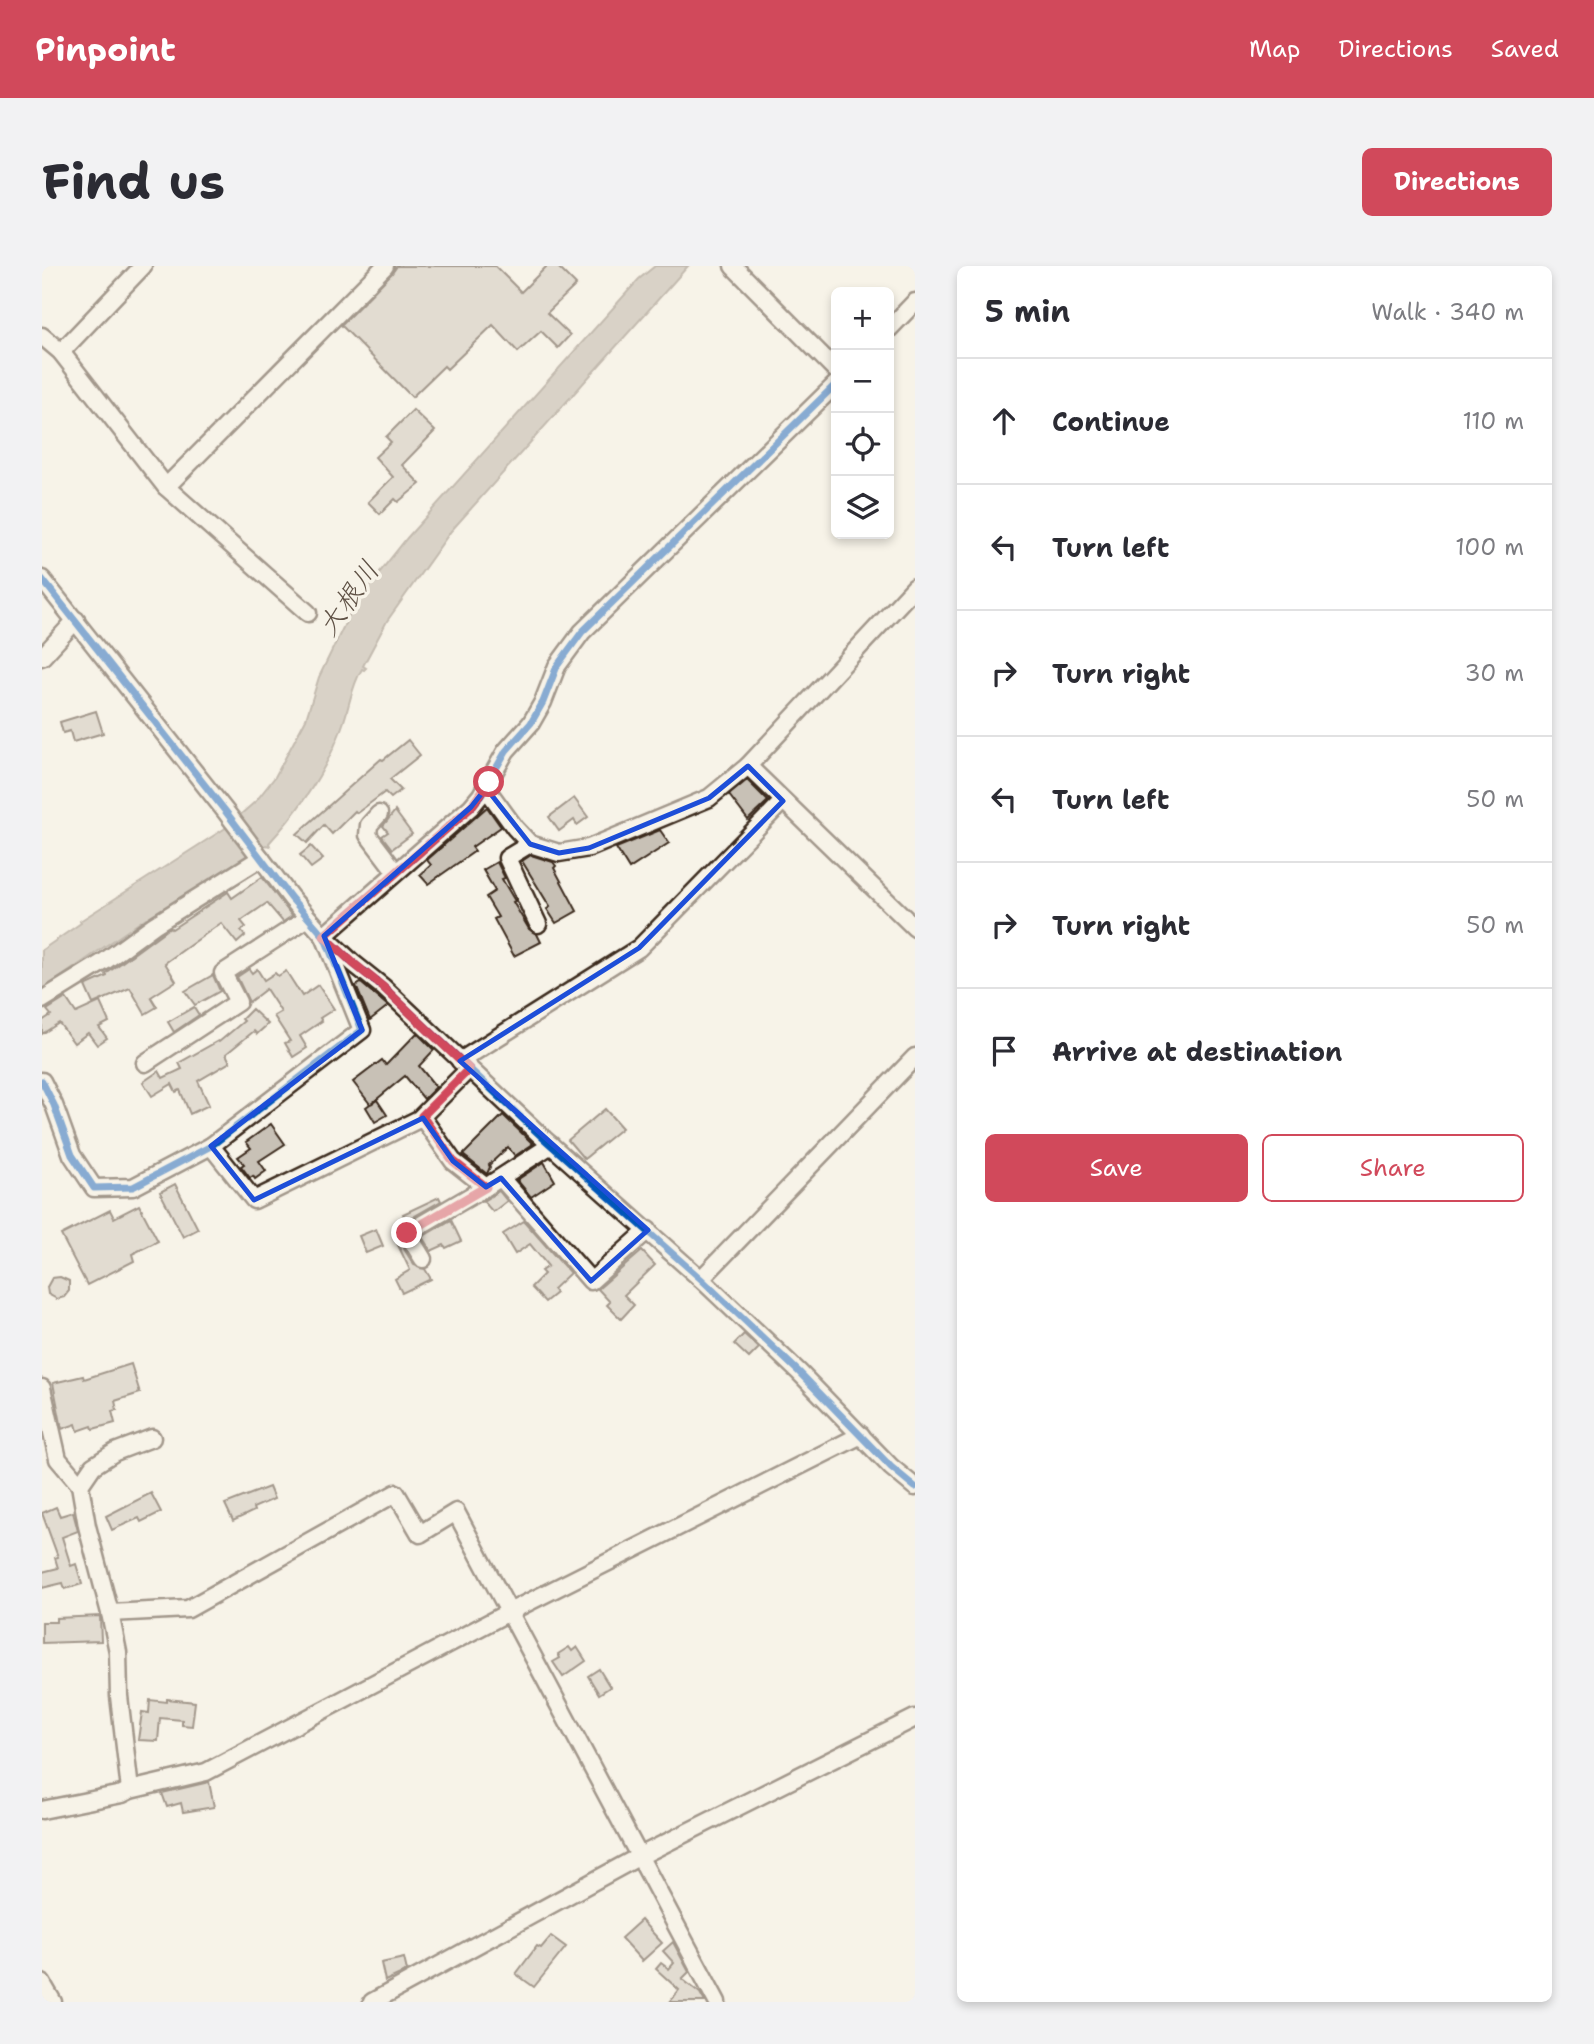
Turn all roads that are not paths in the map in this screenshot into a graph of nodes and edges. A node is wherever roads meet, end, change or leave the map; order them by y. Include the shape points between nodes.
1 (143, 266) edge
2 (385, 266) edge
3 (733, 266) edge
4 (915, 302) edge
5 (894, 324) edge
6 (42, 336) edge
7 (61, 352) junction
8 (831, 365) edge
9 (831, 389) edge
10 (166, 487) junction
11 (42, 579) edge
12 (915, 587) edge
13 (308, 613) dead end
14 (76, 620) junction
15 (42, 657) edge
16 (748, 766) junction
17 (486, 788) junction
18 (783, 801) junction
19 (379, 814) dead end
20 (530, 844) junction
21 (261, 858) junction
22 (396, 872) junction
23 (308, 918) junction
24 (538, 924) dead end
25 (915, 928) edge
26 (324, 936) junction
27 (42, 1000) edge
28 (915, 1057) edge
29 (145, 1063) dead end
30 (464, 1065) junction
31 (42, 1081) edge
32 (422, 1116) junction
33 (551, 1145) junction
34 (211, 1146) junction
35 (501, 1178) junction
36 (486, 1187) junction
37 (648, 1230) junction
38 (423, 1259) dead end
39 (701, 1279) junction
40 (42, 1388) edge
41 (861, 1435) junction
42 (152, 1438) dead end
43 (80, 1485) junction
44 (915, 1488) edge
45 (509, 1612) junction
46 (110, 1613) junction
47 (915, 1718) edge
48 (130, 1790) junction
49 (42, 1810) edge
50 (639, 1856) junction
51 (42, 1983) edge
52 (53, 2002) edge
53 (372, 2002) edge
54 (717, 2002) edge

1 - 7 street
2 - 10 street
3 - 8 street
4 - 5 street
6 - 7 street
7 - 10 street
9 - 17 street via 582,632 557,666 531,723 506,751
10 - 13 street
11 - 14 street
12 - 16 street
14 - 15 street
14 - 21 street
16 - 18 street
16 - 20 street via 709,798 589,848 559,853
17 - 20 street
17 - 22 street via 471,807
18 - 25 street
18 - 30 street via 639,948
19 - 22 street via 369,825 368,835
20 - 24 street via 507,858
21 - 23 street
21 - 27 street
22 - 26 street
23 - 26 street
23 - 29 street via 223,973 238,1002
26 - 30 street
26 - 34 street via 362,1030
28 - 39 street
30 - 32 street
30 - 33 street
31 - 34 street via 72,1155 94,1188 133,1187
32 - 34 street via 254,1200
32 - 36 street via 453,1161
33 - 35 street
33 - 37 street
35 - 36 street
35 - 37 street via 590,1281
36 - 38 street via 407,1233
37 - 39 street
39 - 41 street
40 - 43 street via 58,1459
41 - 44 street
41 - 45 street
42 - 43 street via 93,1465
43 - 46 street
45 - 46 street via 456,1512 420,1534 396,1493 188,1609
45 - 48 street via 206,1772
45 - 50 street
46 - 48 street via 118,1652
47 - 50 street
48 - 49 street
50 - 53 street
50 - 54 street
51 - 52 street

